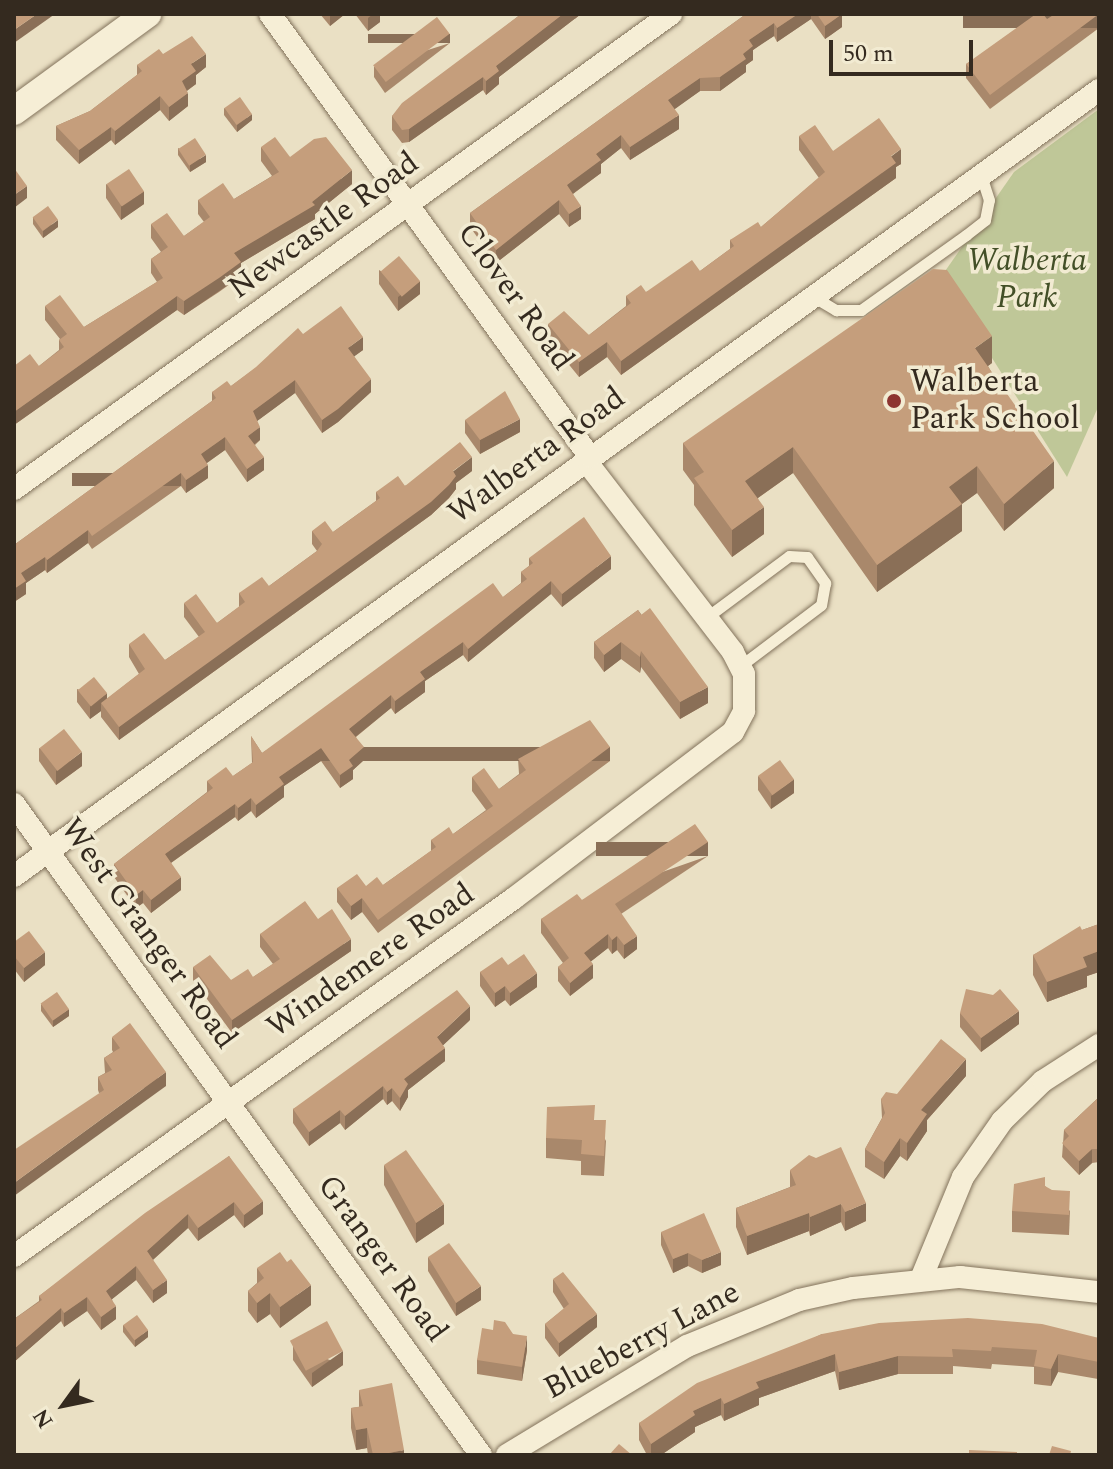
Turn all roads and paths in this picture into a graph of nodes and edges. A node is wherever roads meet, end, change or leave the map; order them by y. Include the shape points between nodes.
1 (147, 14) edge
2 (270, 14) edge
3 (671, 14) edge
4 (1099, 90) edge
5 (14, 111) edge
6 (981, 176) junction
7 (409, 204) junction
8 (813, 296) junction
9 (590, 457) junction
10 (14, 489) edge
11 (707, 617) junction
12 (740, 666) junction
13 (746, 700) joint
14 (14, 804) edge
15 (48, 852) junction
16 (14, 876) edge
17 (1099, 1045) edge
18 (230, 1101) junction
19 (14, 1256) edge
20 (921, 1279) junction
21 (1099, 1292) edge
22 (481, 1455) edge
23 (507, 1455) edge

1 - 5 street
2 - 7 street, Clover Road
3 - 7 street, Newcastle Road
4 - 6 street, Walberta Road
6 - 8 street, Walberta Road
6 - 8 lane via 989,200 985,220 887,292 861,310 836,310
7 - 9 street, Clover Road
7 - 10 street, Newcastle Road
8 - 9 street, Walberta Road
9 - 11 street, Clover Road via 590,466
9 - 15 street, Walberta Road
11 - 12 street, Clover Road
11 - 12 lane via 789,556 807,557 825,583 821,605
12 - 13 street, Clover Road
13 - 18 street, Windemere Road via 733,732 513,899
14 - 15 street, West Granger Road
15 - 16 street, Walberta Road
15 - 18 street, West Granger Road
17 - 20 street via 1043,1081 1002,1121 963,1177
18 - 19 street, Windemere Road
18 - 22 street, Granger Road
20 - 21 street, Blueberry Lane via 1005,1278
20 - 23 street, Blueberry Lane via 799,1300 756,1315 622,1381

